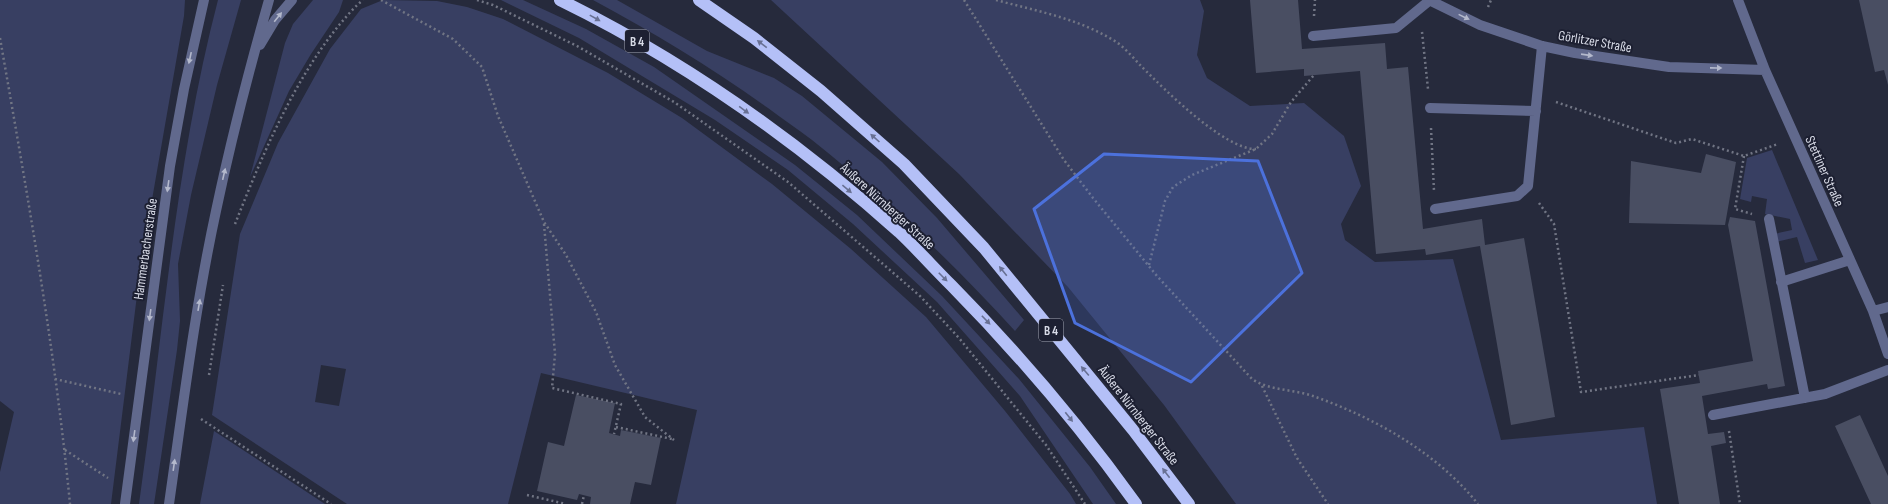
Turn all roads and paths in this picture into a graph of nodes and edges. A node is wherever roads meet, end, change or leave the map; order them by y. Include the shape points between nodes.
1 (197, 0) edge
2 (204, 0) edge
3 (269, 0) edge
4 (292, 0) edge
5 (363, 0) edge
6 (381, 0) edge
7 (477, 0) edge
8 (560, 0) edge
9 (699, 0) edge
10 (964, 0) edge
11 (996, 0) edge
12 (1429, 0) edge
13 (1738, 0) edge
14 (198, 20) junction
15 (1313, 36) dead end
16 (0, 38) edge
17 (1542, 46) junction
18 (252, 59) junction
19 (1765, 70) junction
20 (1314, 76) dead end
21 (1537, 96) junction
22 (1430, 108) dead end
23 (1536, 111) junction
24 (1795, 138) junction
25 (1256, 149) junction
26 (1744, 156) junction
27 (1528, 186) junction
28 (1435, 209) dead end
29 (1769, 219) joint
30 (544, 222) junction
31 (232, 230) dead end
32 (1850, 260) junction
33 (1149, 266) junction
34 (225, 278) dead end
35 (1781, 282) junction
36 (1888, 307) edge
37 (1873, 311) junction
38 (1888, 354) edge
39 (1888, 370) edge
40 (1699, 375) dead end
41 (55, 379) junction
42 (208, 380) dead end
43 (1262, 386) junction
44 (139, 398) junction
45 (1805, 398) junction
46 (183, 407) junction
47 (203, 412) dead end
48 (1725, 412) junction
49 (1713, 415) dead end
50 (202, 419) junction
51 (616, 427) junction
52 (614, 434) dead end
53 (584, 495) dead end
54 (527, 496) dead end
55 (70, 504) edge
56 (125, 504) edge
57 (169, 504) edge
58 (331, 504) edge
59 (566, 504) edge
60 (582, 504) edge
61 (1085, 504) edge
62 (1136, 504) edge
63 (1189, 504) edge
64 (1328, 504) edge
65 (1478, 504) edge
66 (1740, 504) edge

1 - 14 street
2 - 14 street, Hammerbacherstraße
3 - 18 street
18 -> 4 street via 275,20
5 - 31 path via 332,34 284,112
6 - 30 path via 453,39 482,68 498,116
7 - 61 path via 507,11 577,46 674,102 788,182 920,296 959,338 1046,445
8 -> 62 highway, Äußere Nürnberger Straße / B 4 via 623,33 712,87 818,164 900,233 990,325 1045,387
63 -> 9 highway, Äußere Nürnberger Straße / B 4 via 1134,430 989,254 904,164 821,91 748,34
10 - 33 path via 1064,160
11 - 25 path via 1070,19 1115,41 1159,84 1220,136 1242,147
12 - 15 street via 1396,28
12 -> 17 street, Görlitzer Straße via 1480,25
13 - 19 street, Stettiner Straße
14 -> 44 street, Hammerbacherstraße via 170,166
16 - 41 path via 32,219
17 -> 19 street, Görlitzer Straße via 1670,67
17 - 21 street
46 -> 18 street via 215,212
19 - 24 street, Stettiner Straße
20 - 25 path via 1291,102 1272,134
21 - 23 street
21 - 26 path via 1676,143 1692,139
22 - 23 street
23 - 27 street
24 - 26 path
24 - 32 street, Stettiner Straße
25 - 33 path via 1192,175 1173,188 1165,201
26 - 29 path via 1735,210
27 - 28 street via 1517,196
27 - 40 path via 1554,224 1582,392
29 - 35 street
30 - 51 path via 555,354 552,388 621,404
30 - 51 path via 566,255 596,312 615,365 646,417 674,440
32 - 35 street
32 - 37 street, Stettiner Straße
33 - 43 path via 1200,320 1229,356 1252,380
34 - 42 path
35 - 45 street
36 - 37 street
37 - 38 street, Stettiner Straße
39 - 45 street via 1825,394
41 - 44 path
41 - 55 path
43 - 64 path via 1297,458
43 - 65 path via 1304,393 1366,417 1407,441 1438,464 1469,492
44 -> 56 street, Hammerbacherstraße
45 - 48 street
46 - 50 path
57 -> 46 street
47 - 50 path
48 - 49 street
48 - 66 path
50 - 58 path
51 - 52 path
53 - 60 path
54 - 59 path

